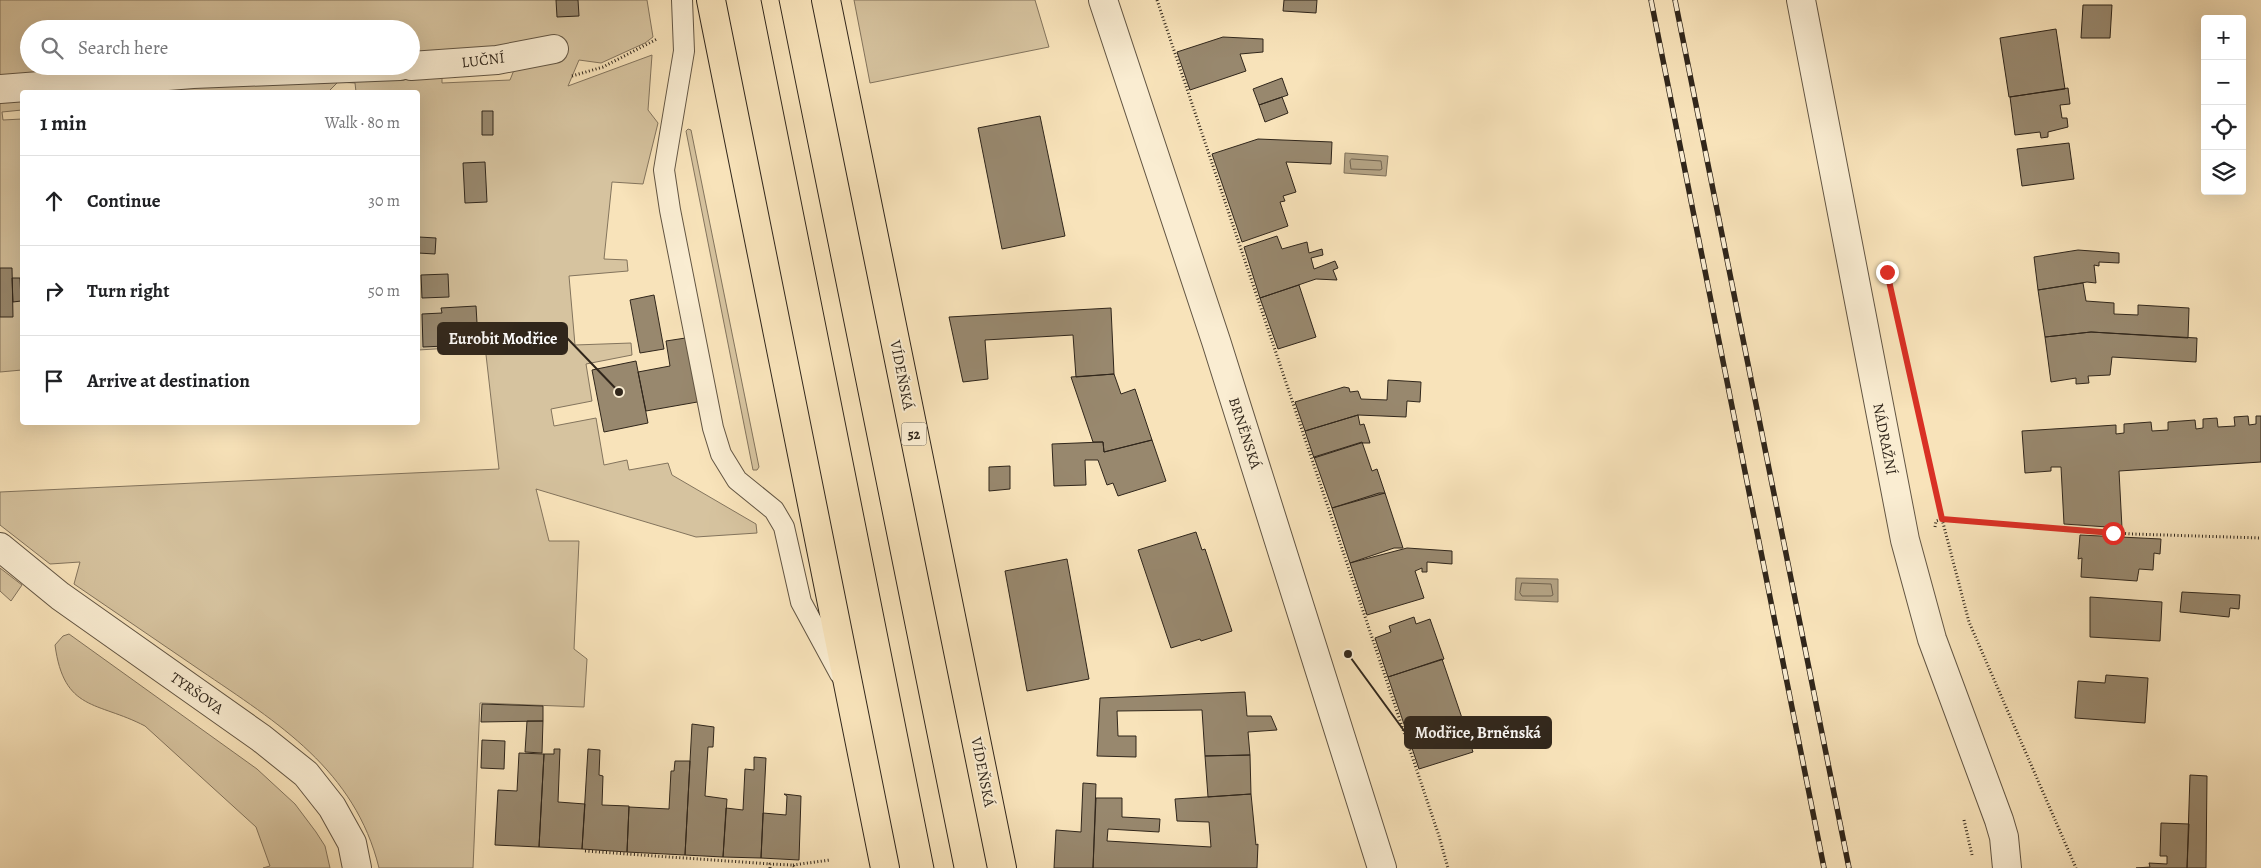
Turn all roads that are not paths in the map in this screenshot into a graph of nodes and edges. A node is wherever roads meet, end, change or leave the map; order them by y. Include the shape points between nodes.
1 (682, 0) edge
2 (711, 0) edge
3 (826, 0) edge
4 (1103, 0) edge
5 (1801, 0) edge
6 (546, 50) road end
7 (420, 65) edge
8 (179, 75) edge
9 (0, 89) edge
10 (0, 547) edge
11 (850, 692) junction
12 (357, 868) edge
13 (885, 868) edge
14 (1002, 868) edge
15 (1382, 868) edge
16 (2007, 868) edge

1 - 11 lane via 684,51 664,170 713,428 721,454 737,480 774,510 784,527 801,602
2 - 11 highway
3 - 14 highway, VÍDEŇSKÁ / 52
4 - 15 street, BRNĚNSKÁ via 1222,360
5 - 16 street, NÁDRAŽNÍ via 1904,540 1932,639 1999,820
6 - 7 street, LUČNÍ via 497,60
8 - 9 street
10 - 12 street, TYRŠOVA via 60,596 261,738 306,774 332,807 352,843
11 - 13 highway

